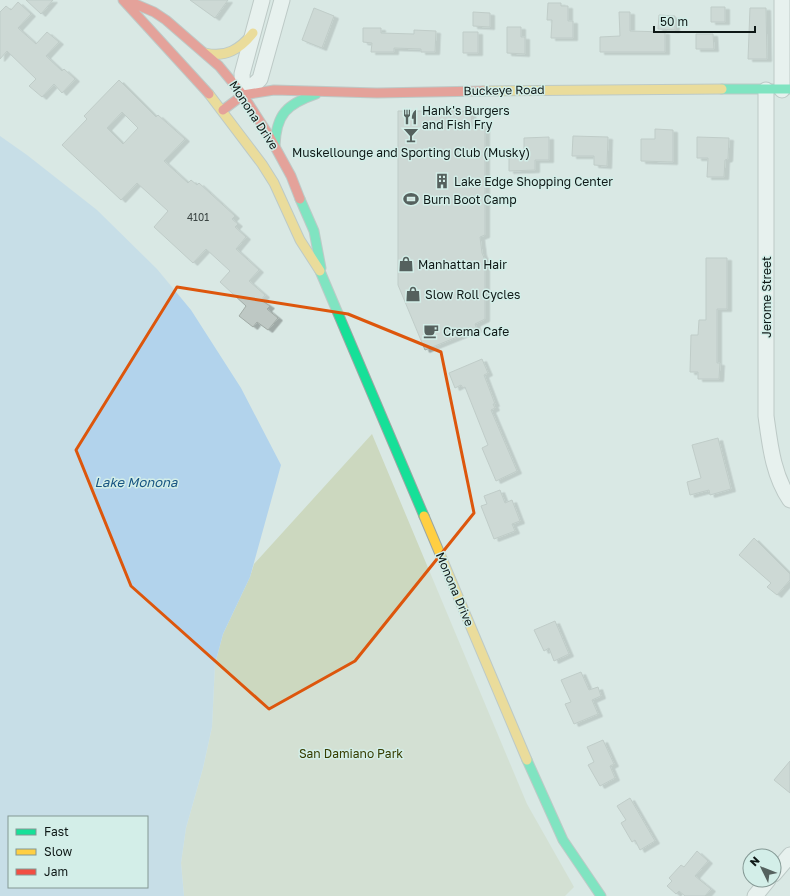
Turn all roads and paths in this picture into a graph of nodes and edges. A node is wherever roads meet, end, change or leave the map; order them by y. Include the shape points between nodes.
1 (124, 0) edge
2 (262, 0) edge
3 (282, 0) edge
4 (782, 0) edge
5 (253, 33) junction
6 (205, 53) junction
7 (326, 90) junction
8 (766, 90) junction
9 (786, 90) edge
10 (243, 95) junction
11 (223, 110) junction
12 (275, 146) junction
13 (322, 275) junction
14 (790, 500) edge
15 (790, 855) edge
16 (782, 864) edge
17 (762, 888) edge
18 (600, 896) edge
19 (755, 896) edge

1 - 6 street, Monona Drive via 154,12
1 - 11 street, Monona Drive via 139,19 195,75
2 - 5 street
3 - 10 street via 260,79
4 - 9 street
5 - 6 street via 242,46 226,55 215,56
5 - 10 street via 242,74
6 - 10 street, Monona Drive via 228,75
7 - 8 street, Buckeye Road via 377,93 572,89
7 - 10 street, Buckeye Road via 264,90
7 - 12 street via 304,97 284,111 275,130
8 - 9 street, Buckeye Road
8 - 14 street, Jerome Street via 766,416 778,478
10 - 11 street, Buckeye Road
10 - 12 street, Monona Drive
11 - 13 street, Monona Drive via 274,183 300,240
12 - 13 street, Monona Drive via 291,176 314,231
13 - 18 street, Monona Drive via 547,808
15 - 16 street
17 - 19 street

